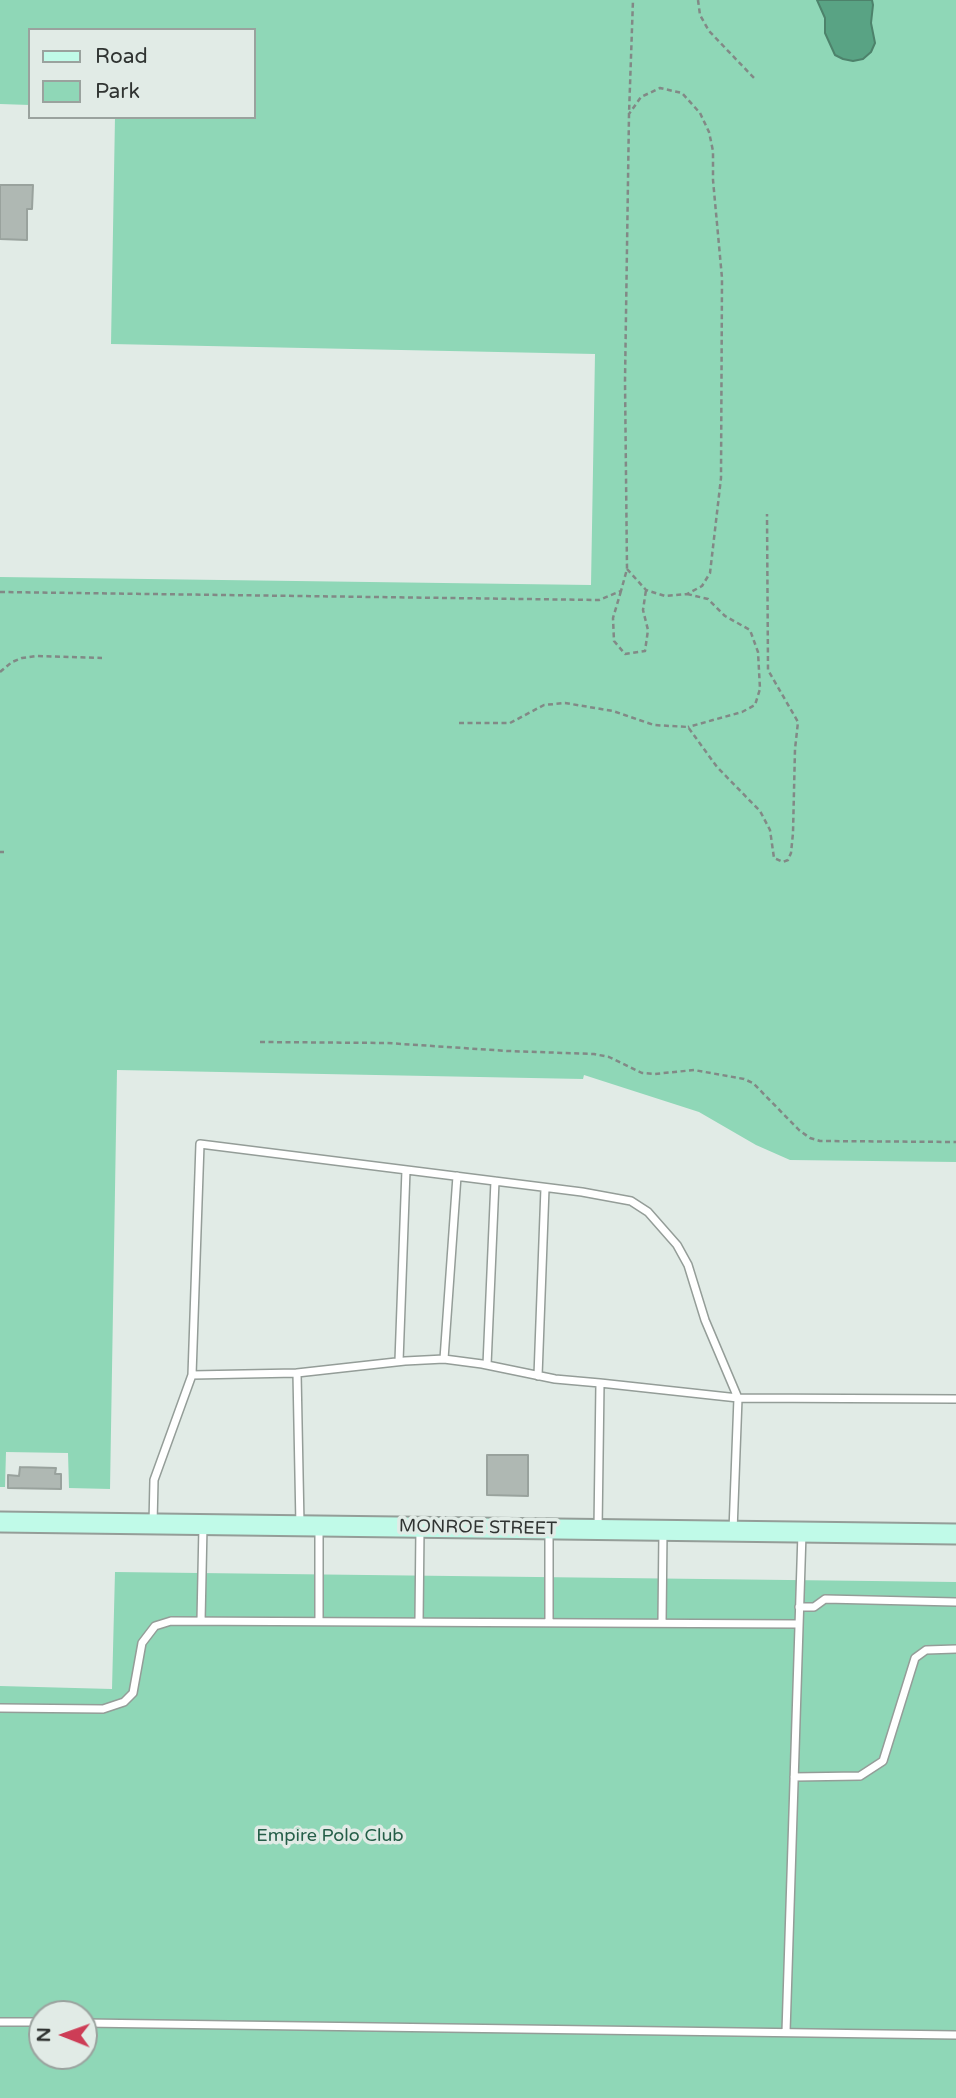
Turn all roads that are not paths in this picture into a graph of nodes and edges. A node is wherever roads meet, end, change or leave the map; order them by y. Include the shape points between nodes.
1 (406, 1170) junction
2 (457, 1177) junction
3 (495, 1181) junction
4 (545, 1188) junction
5 (444, 1359) junction
6 (399, 1361) junction
7 (487, 1365) junction
8 (297, 1373) junction
9 (192, 1375) junction
10 (538, 1376) junction
11 (600, 1382) junction
12 (738, 1398) junction
13 (956, 1399) edge
14 (0, 1522) edge
15 (153, 1524) junction
16 (203, 1525) junction
17 (309, 1526) junction
18 (420, 1528) junction
19 (549, 1529) junction
20 (598, 1530) junction
21 (663, 1531) junction
22 (733, 1531) junction
23 (802, 1532) junction
24 (956, 1534) edge
25 (956, 1602) edge
26 (799, 1607) junction
27 (201, 1621) junction
28 (319, 1621) junction
29 (419, 1622) junction
30 (549, 1623) junction
31 (662, 1623) junction
32 (799, 1624) junction
33 (956, 1649) edge
34 (0, 1708) edge
35 (794, 1777) junction
36 (0, 2022) edge
37 (28, 2022) edge
38 (98, 2023) edge
39 (786, 2032) junction
40 (956, 2035) edge

1 - 2 lane
1 - 6 lane
1 - 9 lane via 200,1144
2 - 3 lane
2 - 5 lane
3 - 4 lane
3 - 7 lane
4 - 10 lane
4 - 12 lane via 631,1201 663,1228 688,1265
5 - 6 lane
5 - 7 lane
6 - 8 lane
7 - 10 lane
8 - 9 lane
8 - 17 lane
9 - 15 lane via 154,1479
10 - 11 lane
11 - 12 lane
11 - 20 lane
12 - 13 lane
12 - 22 lane
14 - 15 main road, MONROE STREET
15 - 16 main road, MONROE STREET
16 - 17 main road, MONROE STREET
16 - 27 lane
17 - 18 main road, MONROE STREET
17 - 28 lane
18 - 19 main road, MONROE STREET
18 - 29 lane
19 - 20 main road, MONROE STREET
19 - 30 lane
20 - 21 main road, MONROE STREET
21 - 22 main road, MONROE STREET
21 - 31 lane
22 - 23 main road, MONROE STREET
23 - 24 main road, MONROE STREET
23 - 26 lane
25 - 26 lane via 824,1600 814,1607
26 - 32 lane
27 - 28 lane
27 - 34 lane via 171,1620 155,1626 142,1643 133,1693 124,1702 103,1709
28 - 29 lane
29 - 30 lane
30 - 31 lane
31 - 32 lane
32 - 35 lane
33 - 35 lane via 926,1650 915,1658 883,1761 860,1776
35 - 39 lane
36 - 37 lane
38 - 39 lane
39 - 40 lane

